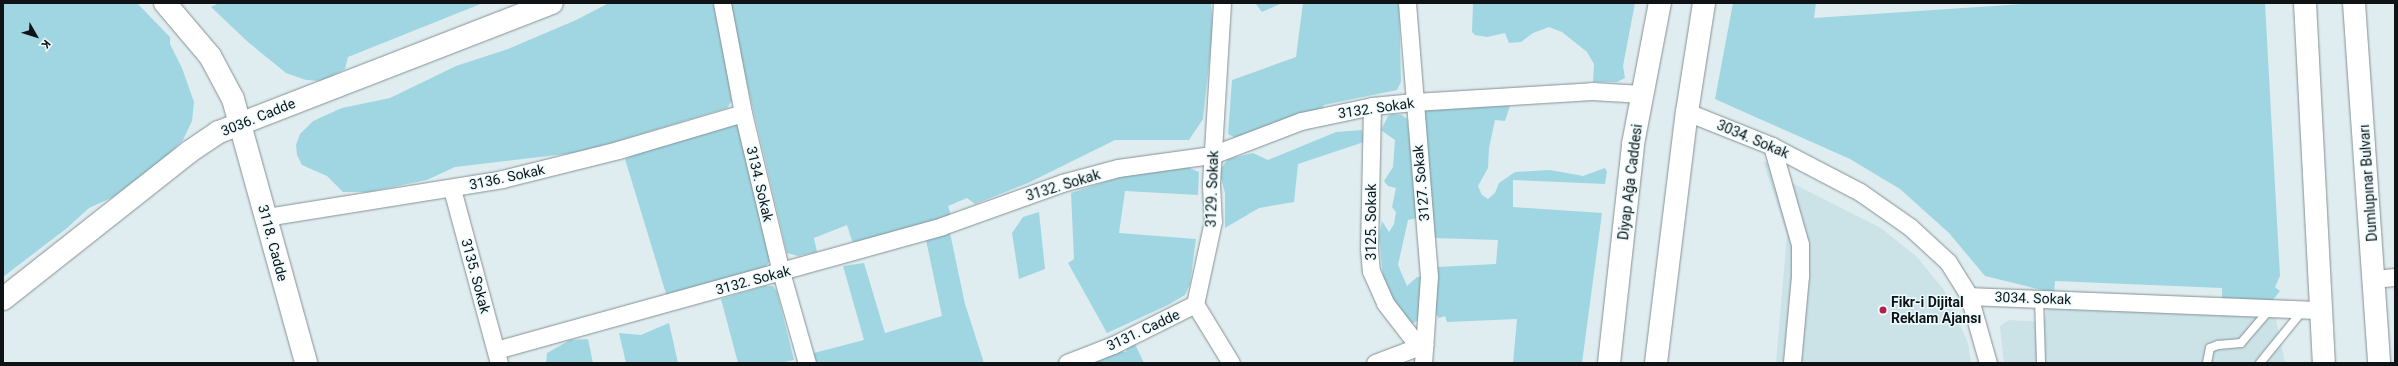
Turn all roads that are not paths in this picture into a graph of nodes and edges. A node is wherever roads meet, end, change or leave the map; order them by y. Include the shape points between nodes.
1 (165, 3) edge
2 (552, 3) edge
3 (722, 3) edge
4 (1222, 3) edge
5 (1407, 3) edge
6 (1660, 3) edge
7 (1704, 3) edge
8 (2305, 3) edge
9 (2354, 3) edge
10 (1642, 94) junction
11 (1414, 102) junction
12 (1372, 106) junction
13 (1687, 112) junction
14 (743, 113) junction
15 (240, 122) junction
16 (1772, 146) junction
17 (1212, 154) junction
18 (452, 188) junction
19 (266, 217) junction
20 (781, 272) junction
21 (2385, 278) edge
22 (1969, 296) junction
23 (2039, 298) junction
24 (3, 299) edge
25 (1196, 304) junction
26 (2270, 308) junction
27 (2312, 310) junction
28 (1422, 351) edge
29 (497, 357) edge
30 (306, 363) edge
31 (807, 363) edge
32 (1067, 363) edge
33 (1231, 363) edge
34 (1374, 363) edge
35 (1608, 363) edge
36 (1656, 363) edge
37 (1792, 363) edge
38 (1988, 363) edge
39 (2041, 363) edge
40 (2207, 363) edge
41 (2260, 363) edge
42 (2324, 363) edge
43 (2379, 363) edge

1 - 15 main road, 3118. Cadde via 194,35 215,64 227,86
2 - 15 main road, 3036. Cadde
3 - 14 street, 3134. Sokak
4 - 17 street, 3129. Sokak
5 - 11 street, 3127. Sokak
6 - 10 main road, Diyap Ağa Caddesi
7 - 13 main road
8 - 27 main road
9 - 21 main road, Dumlupınar Bulvarı
10 - 11 street, 3132. Sokak via 1592,91
10 - 35 main road, Diyap Ağa Caddesi via 1633,144
11 - 12 street, 3132. Sokak
11 - 28 street, 3127. Sokak via 1429,276
12 - 17 street, 3132. Sokak via 1301,120
12 - 28 street, 3125. Sokak via 1369,249 1371,271 1384,303
13 - 16 street, 3034. Sokak
13 - 36 main road
14 - 18 street, 3136. Sokak via 556,166
14 - 20 street, 3134. Sokak
15 - 19 main road, 3118. Cadde
15 - 24 main road, 3036. Cadde via 218,132 189,152
16 - 22 street, 3034. Sokak via 1860,192 1910,227 1948,262
16 - 37 street via 1800,244 1800,276
17 - 20 street, 3132. Sokak via 1161,160 1062,183 942,226
17 - 25 street, 3129. Sokak via 1213,221
18 - 19 street, 3136. Sokak
18 - 29 street, 3135. Sokak
19 - 30 main road, 3118. Cadde
20 - 29 street, 3132. Sokak
20 - 31 street, 3134. Sokak
21 - 43 main road, Dumlupınar Bulvarı
22 - 23 street, 3034. Sokak
22 - 38 street
23 - 26 street, 3034. Sokak
23 - 39 lane
25 - 32 street, 3131. Cadde via 1113,345
25 - 33 street
26 - 27 street, 3034. Sokak
26 - 40 lane via 2241,343 2210,348
27 - 41 lane
27 - 42 main road
28 - 34 street

